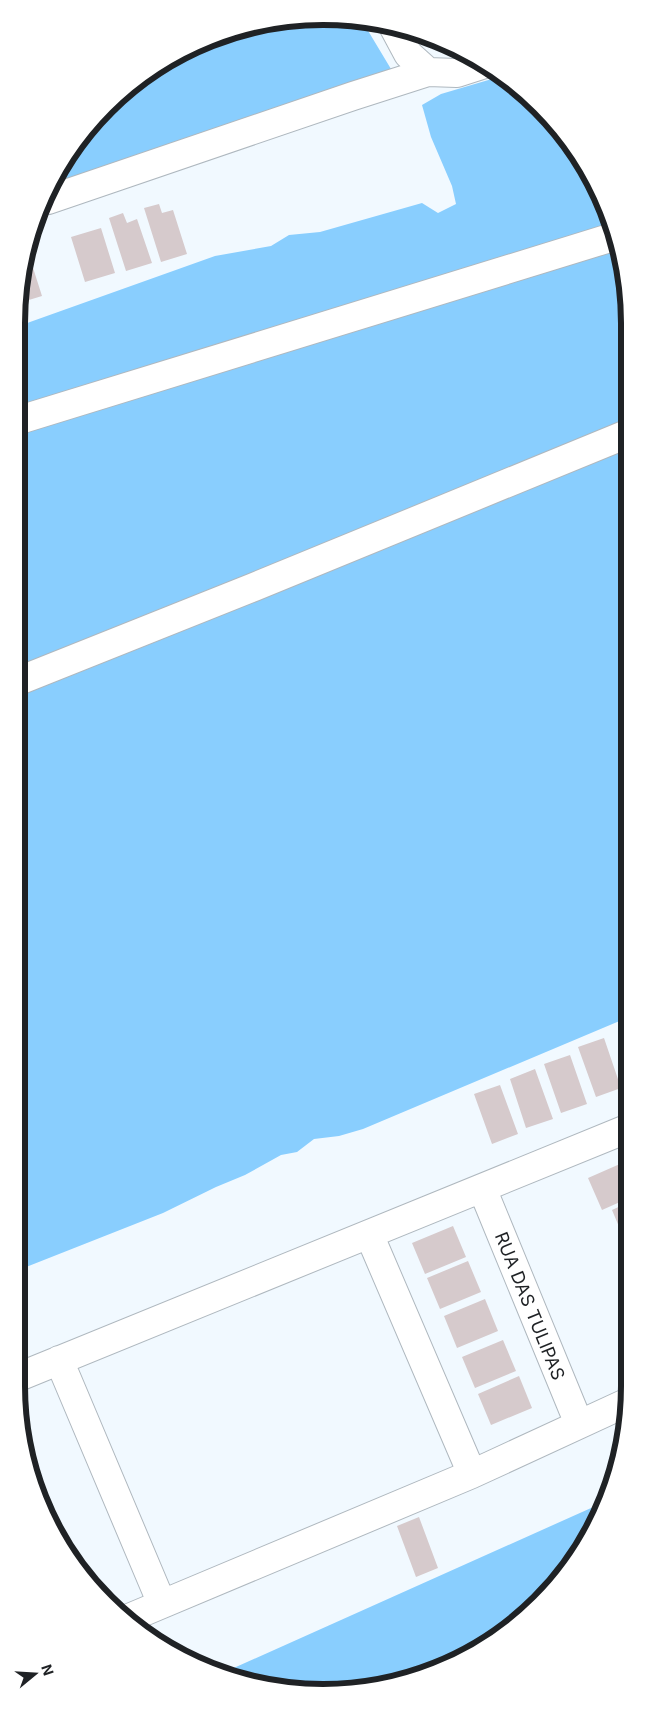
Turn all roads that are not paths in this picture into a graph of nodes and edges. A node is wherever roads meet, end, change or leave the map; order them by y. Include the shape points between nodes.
1 (398, 34) edge
2 (475, 67) edge
3 (428, 72) junction
4 (53, 198) edge
5 (609, 238) edge
6 (25, 418) edge
7 (621, 437) edge
8 (25, 678) edge
9 (621, 1131) edge
10 (482, 1188) junction
11 (369, 1234) junction
12 (59, 1360) junction
13 (25, 1374) edge
14 (620, 1406) edge
15 (579, 1424) junction
16 (472, 1474) junction
17 (162, 1604) junction
18 (134, 1616) edge

1 - 3 street via 408,54
2 - 3 street via 457,73
3 - 4 street
5 - 6 street
7 - 8 street
9 - 10 street
10 - 11 street
10 - 15 street, RUA DAS TULIPAS
11 - 12 street
11 - 16 street
12 - 13 street
12 - 17 street
14 - 15 street
15 - 16 street
16 - 17 street
17 - 18 street

